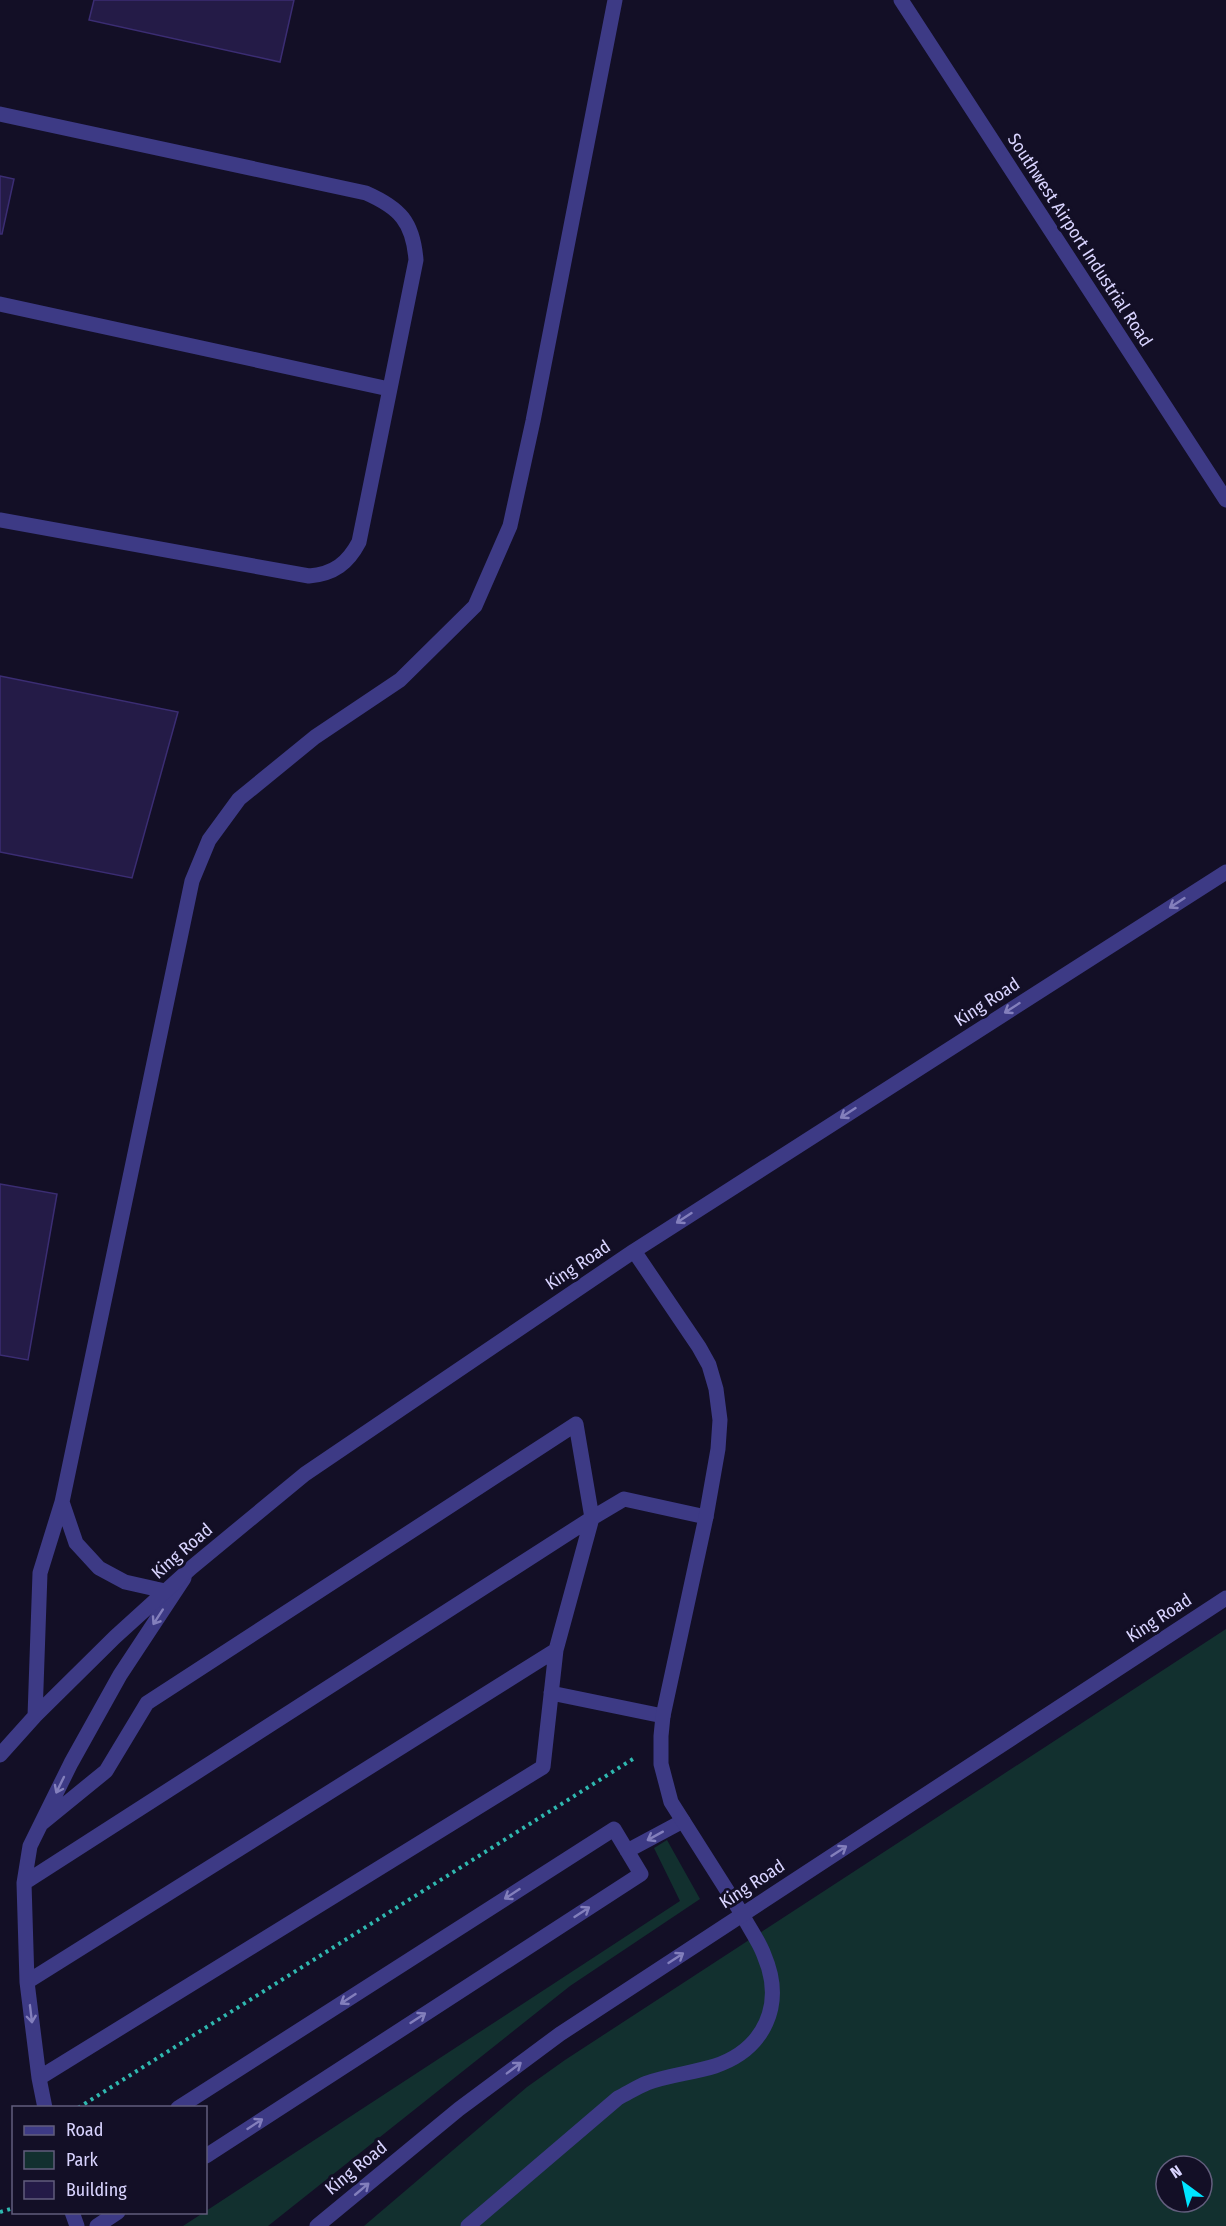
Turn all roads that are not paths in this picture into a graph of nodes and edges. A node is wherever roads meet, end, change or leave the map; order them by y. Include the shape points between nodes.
1 (615, 0) edge
2 (901, 0) edge
3 (0, 114) edge
4 (0, 304) edge
5 (389, 389) junction
6 (1226, 500) edge
7 (0, 520) edge
8 (1226, 872) edge
9 (633, 1251) junction
10 (62, 1502) junction
11 (706, 1517) junction
12 (592, 1518) junction
13 (190, 1568) junction
14 (165, 1591) junction
15 (1226, 1598) edge
16 (556, 1650) junction
17 (551, 1693) junction
18 (35, 1716) junction
19 (663, 1716) junction
20 (0, 1754) edge
21 (683, 1821) junction
22 (41, 1824) junction
23 (627, 1851) junction
24 (24, 1883) junction
25 (742, 1914) junction
26 (27, 1982) junction
27 (39, 2078) junction
28 (45, 2106) edge
29 (181, 2106) edge
30 (207, 2155) edge
31 (115, 2214) edge
32 (97, 2226) edge
33 (316, 2226) edge
34 (468, 2226) edge

1 - 10 street via 510,526 475,606 400,680 315,737 239,799 209,840 192,881
2 - 6 street, Southwest Airport Industrial Road
3 - 5 street via 366,193 389,205 407,223 414,239 416,260
4 - 5 street
5 - 7 street via 359,542 351,557 322,575 309,576
8 -> 9 street, King Road
9 - 11 street via 710,1365 720,1420
9 - 13 street, King Road via 304,1474
10 - 14 street via 76,1543 99,1568 125,1582
10 - 18 street via 40,1573
11 - 12 street via 624,1499
11 - 19 street
12 - 16 street
12 - 22 street via 576,1424 147,1703 105,1771
12 - 24 street
13 - 14 street, King Road
13 -> 22 street via 120,1675 70,1762
14 - 18 street, King Road
25 -> 15 street, King Road
16 - 17 street
16 - 26 street
17 - 19 street
17 - 27 street via 543,1767
18 - 20 street, King Road
19 - 21 street via 661,1764 671,1802
21 -> 23 street
21 - 25 street
22 - 24 street via 30,1846
23 -> 29 street via 614,1829
30 -> 23 street via 641,1874
24 - 26 street
33 -> 25 street, King Road via 459,2109 560,2034
25 - 34 street via 771,1977 772,2010 762,2034 745,2051 716,2066 647,2083 618,2098
26 -> 27 street
27 - 28 street
31 - 32 street

